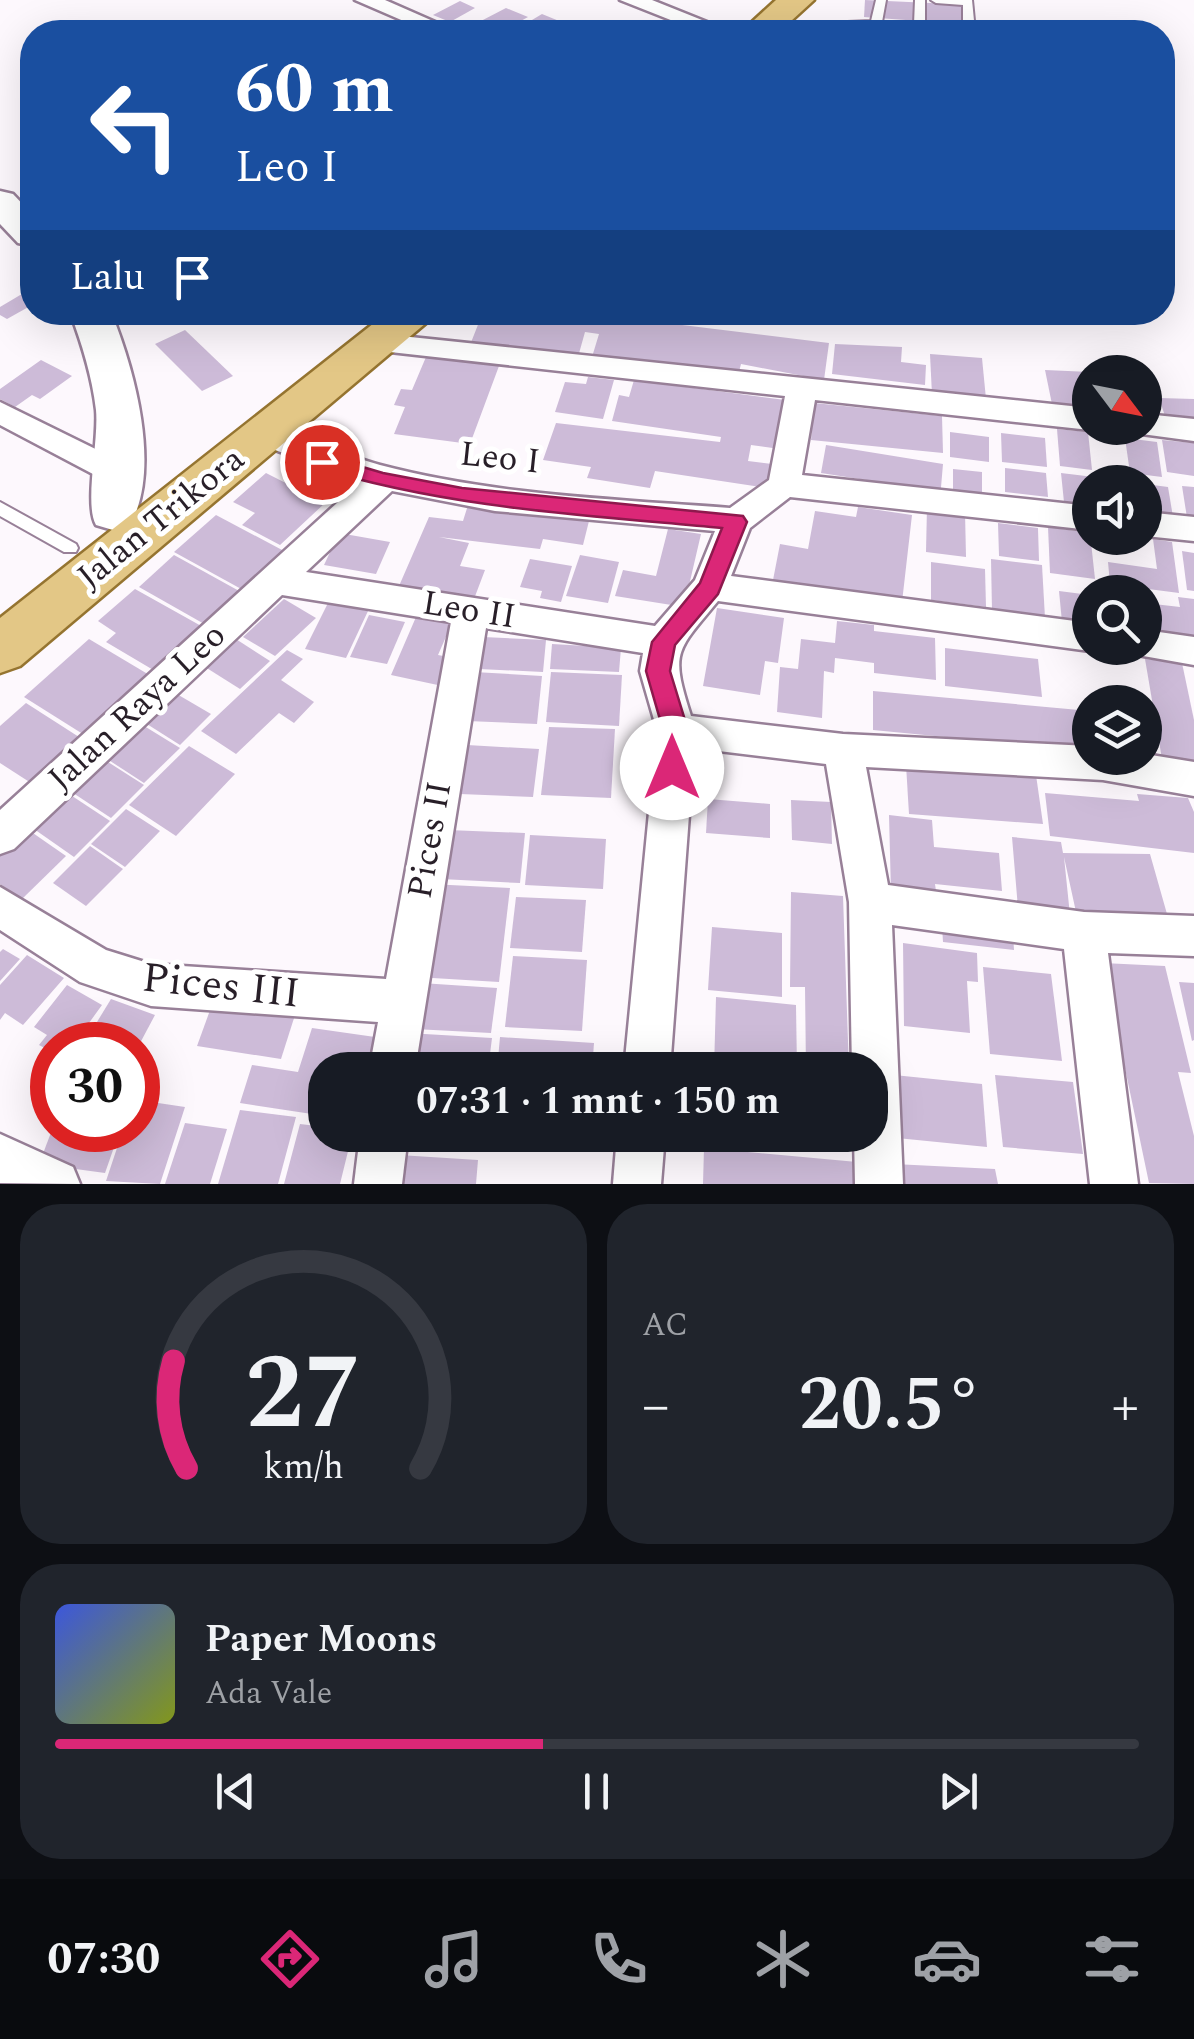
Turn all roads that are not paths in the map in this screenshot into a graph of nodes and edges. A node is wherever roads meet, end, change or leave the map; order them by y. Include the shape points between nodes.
1 (366, 0) edge
2 (631, 0) edge
3 (766, 0) edge
4 (798, 0) edge
5 (936, 0) edge
6 (417, 20) edge
7 (689, 20) edge
8 (740, 20) edge
9 (773, 20) edge
10 (969, 20) edge
11 (96, 325) edge
12 (383, 325) edge
13 (385, 325) edge
14 (413, 325) edge
15 (801, 390) junction
16 (0, 412) edge
17 (1072, 418) edge
18 (1162, 427) edge
19 (1194, 430) edge
20 (265, 434) junction
21 (382, 480) junction
22 (784, 486) junction
23 (117, 494) junction
24 (0, 508) edge
25 (1072, 516) edge
26 (736, 522) junction
27 (1162, 526) edge
28 (1194, 530) edge
29 (70, 548) junction
30 (274, 580) junction
31 (710, 588) junction
32 (0, 603) edge
33 (471, 611) junction
34 (1072, 635) edge
35 (664, 642) junction
36 (1162, 646) edge
37 (0, 650) edge
38 (1194, 650) edge
39 (676, 730) junction
40 (843, 750) junction
41 (1194, 779) edge
42 (0, 836) edge
43 (870, 902) junction
44 (0, 906) edge
45 (1084, 932) junction
46 (1194, 936) edge
47 (401, 1002) junction
48 (394, 1052) edge
49 (649, 1052) edge
50 (382, 1152) edge
51 (640, 1152) edge
52 (0, 1158) edge
53 (56, 1184) edge
54 (378, 1184) edge
55 (637, 1184) edge
56 (880, 1184) edge
57 (1114, 1184) edge

1 - 6 street
2 - 7 street
3 - 8 main road
4 - 9 main road
5 - 10 lane via 968,2
11 - 23 street via 119,409
12 - 23 main road, Jalan Trikora
13 - 20 main road, Jalan Trikora
14 - 15 street
15 - 17 street
15 - 22 street
16 - 23 street
18 - 19 street
20 - 21 street, Leo I via 322,462
20 - 37 main road, Jalan Trikora
21 - 26 street, Leo I via 462,496
21 - 30 street, Jalan Raya Leo
22 - 25 street
22 - 26 street
23 - 29 main road, Jalan Trikora
24 - 29 lane
26 - 31 street
27 - 28 street
29 - 32 main road, Jalan Trikora
30 - 33 street, Leo II
30 - 42 street, Jalan Raya Leo
31 - 34 street
31 - 35 street
33 - 35 street, Leo II
33 - 47 street, Pices II
35 - 39 street via 658,671
36 - 38 street
39 - 40 street
39 - 49 street
40 - 41 street via 1103,764
40 - 43 street
43 - 45 street
43 - 56 street
44 - 47 street, Pices III via 95,967 151,985
45 - 46 street
45 - 57 street
47 - 48 street, Pices II
50 - 54 street
51 - 55 street
52 - 53 street

